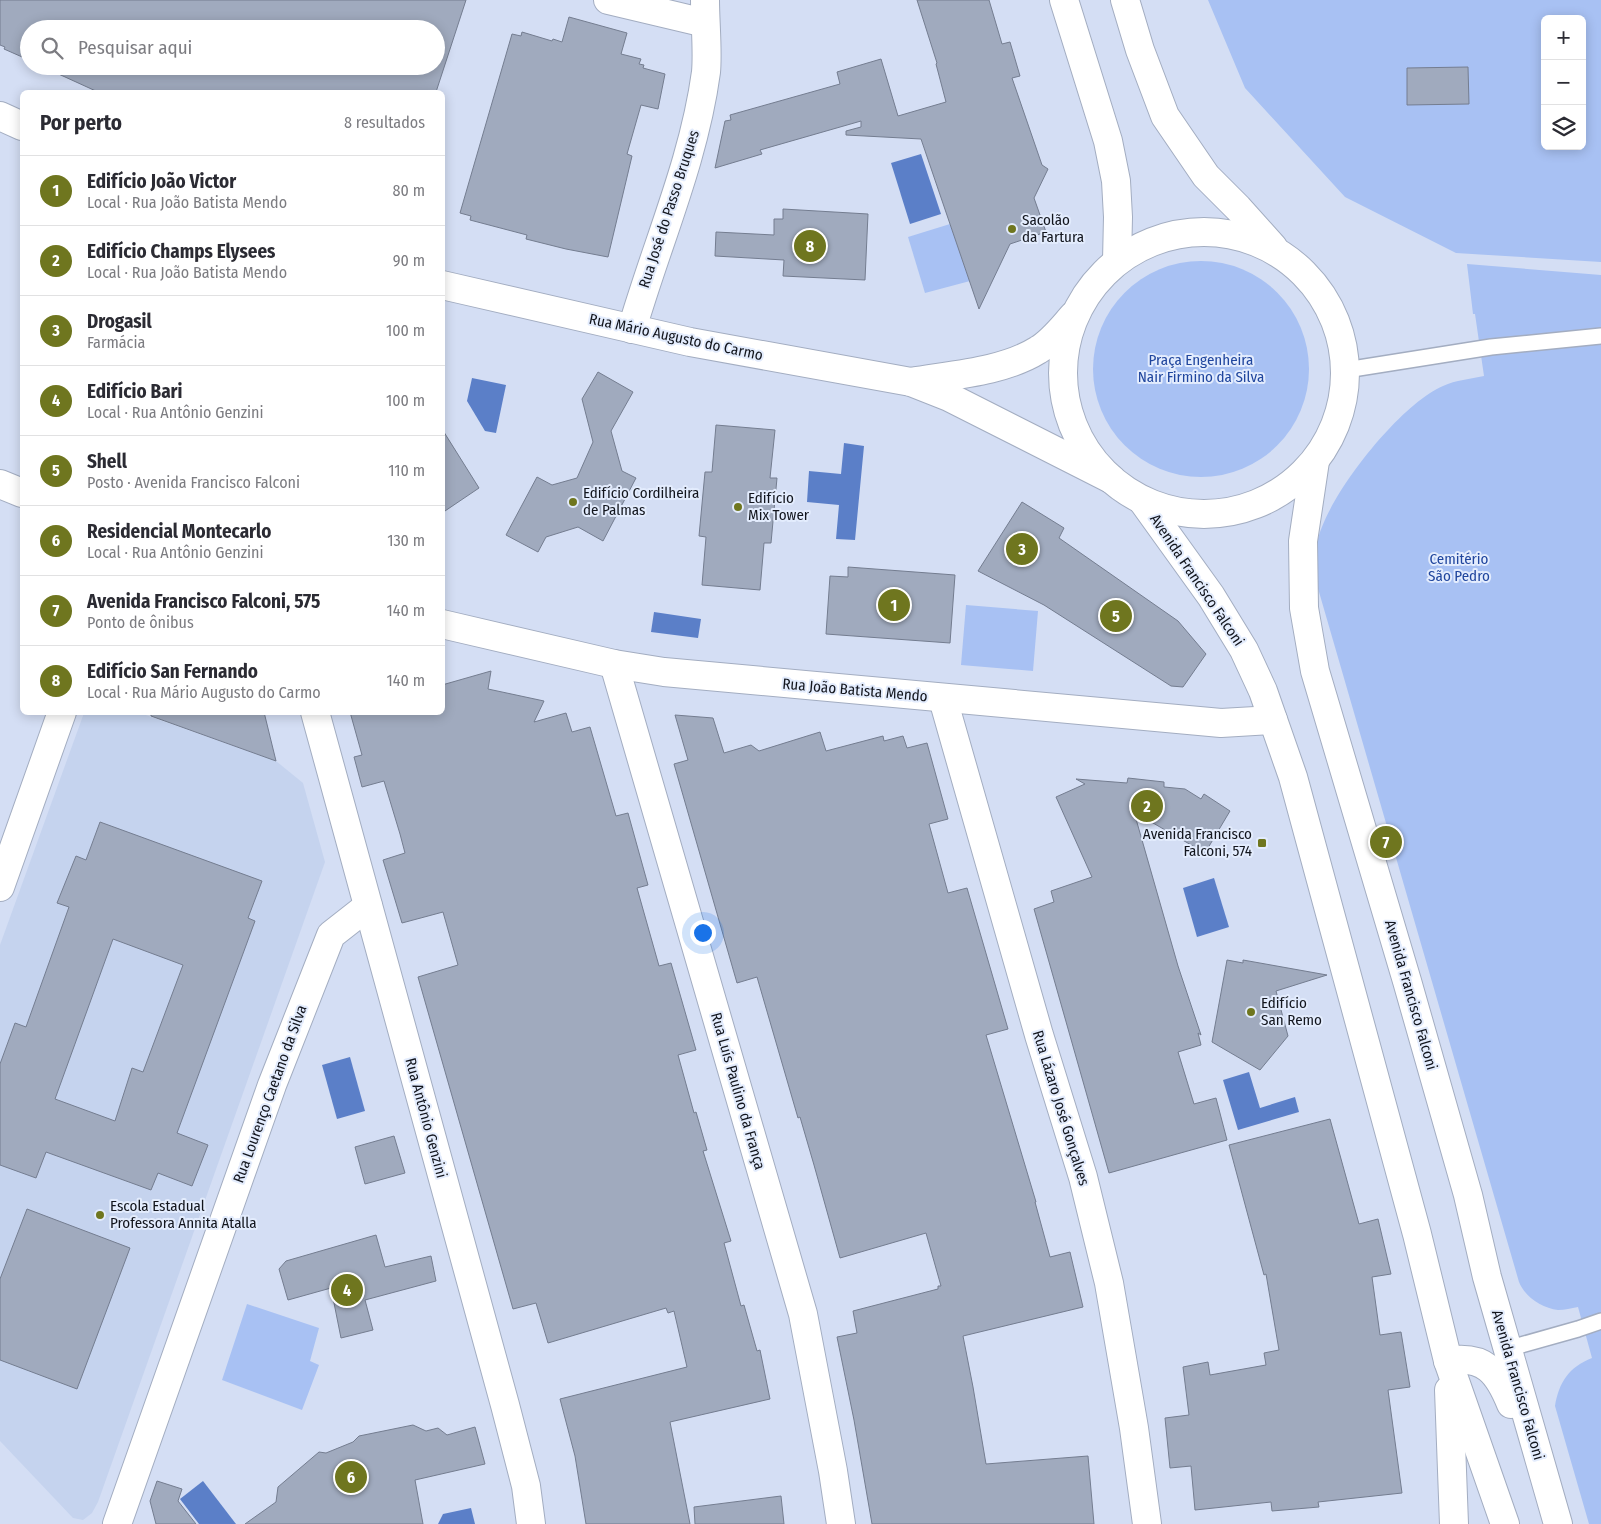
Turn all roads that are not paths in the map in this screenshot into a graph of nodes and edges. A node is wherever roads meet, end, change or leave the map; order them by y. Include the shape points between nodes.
1 (608, 0) edge
2 (1064, 0) edge
3 (1125, 0) edge
4 (705, 12) edge
5 (0, 116) edge
6 (20, 125) edge
7 (1276, 250) junction
8 (1117, 261) junction
9 (445, 286) edge
10 (1074, 316) junction
11 (632, 328) junction
12 (1601, 336) edge
13 (1346, 370) junction
14 (911, 382) junction
15 (1315, 461) junction
16 (1110, 479) junction
17 (0, 484) edge
18 (20, 492) edge
19 (1142, 500) junction
20 (445, 625) edge
21 (614, 664) junction
22 (942, 698) junction
23 (61, 715) edge
24 (316, 715) edge
25 (1272, 720) junction
26 (0, 887) edge
27 (368, 906) junction
28 (1601, 1321) edge
29 (1507, 1349) junction
30 (1448, 1361) junction
31 (1546, 1484) junction
32 (117, 1524) edge
33 (530, 1524) edge
34 (841, 1524) edge
35 (1147, 1524) edge
36 (1454, 1524) edge
37 (1505, 1524) edge
38 (1558, 1524) edge

1 - 4 street
2 - 8 street via 1108,141 1116,190
3 - 7 street via 1165,116 1206,176
4 - 11 street, Rua José do Passo Bruques via 706,71 694,132
5 - 6 street
7 - 8 street via 1250,239 1223,233 1195,232 1167,236 1141,246
7 - 13 street via 1304,272 1327,301 1341,334
8 - 10 street via 1092,286
9 - 11 street, Rua Mário Augusto do Carmo
10 - 14 street, Rua Mário Augusto do Carmo via 1039,350 1021,359
10 - 16 street via 1064,350 1062,386 1070,420 1087,453
11 - 14 street, Rua Mário Augusto do Carmo via 690,342
12 - 13 lane via 1491,347
13 - 15 street via 1343,402 1332,434
14 - 16 street, Rua Mário Augusto do Carmo via 949,397
15 - 19 street via 1292,484 1265,500 1235,510 1204,514 1172,510
15 - 29 street, Avenida Francisco Falconi via 1303,541 1304,608 1315,671 1418,1018
16 - 19 street
17 - 18 street
19 - 25 street, Avenida Francisco Falconi via 1211,596 1244,650
20 - 21 street, Rua João Batista Mendo
21 - 22 street, Rua João Batista Mendo via 664,672
21 - 34 street, Rua Luís Paulino da França via 803,1314
22 - 25 street, Rua João Batista Mendo via 1221,723
22 - 35 street, Rua Lázaro José Gonçalves via 1083,1177 1108,1283 1134,1428
23 - 26 street
24 - 27 street, Rua Antônio Genzini
25 - 30 street, Avenida Francisco Falconi via 1293,777 1417,1234
27 - 32 street, Rua Lourenço Caetano da Silva via 331,935 272,1085
27 - 33 street, Rua Antônio Genzini via 510,1423 526,1486
28 - 29 lane
29 - 31 street, Avenida Francisco Falconi
30 - 31 street via 1462,1358 1474,1361 1496,1374 1503,1383 1535,1466
30 - 36 street
30 - 37 street, Avenida Francisco Falconi
31 - 38 street, Avenida Francisco Falconi

